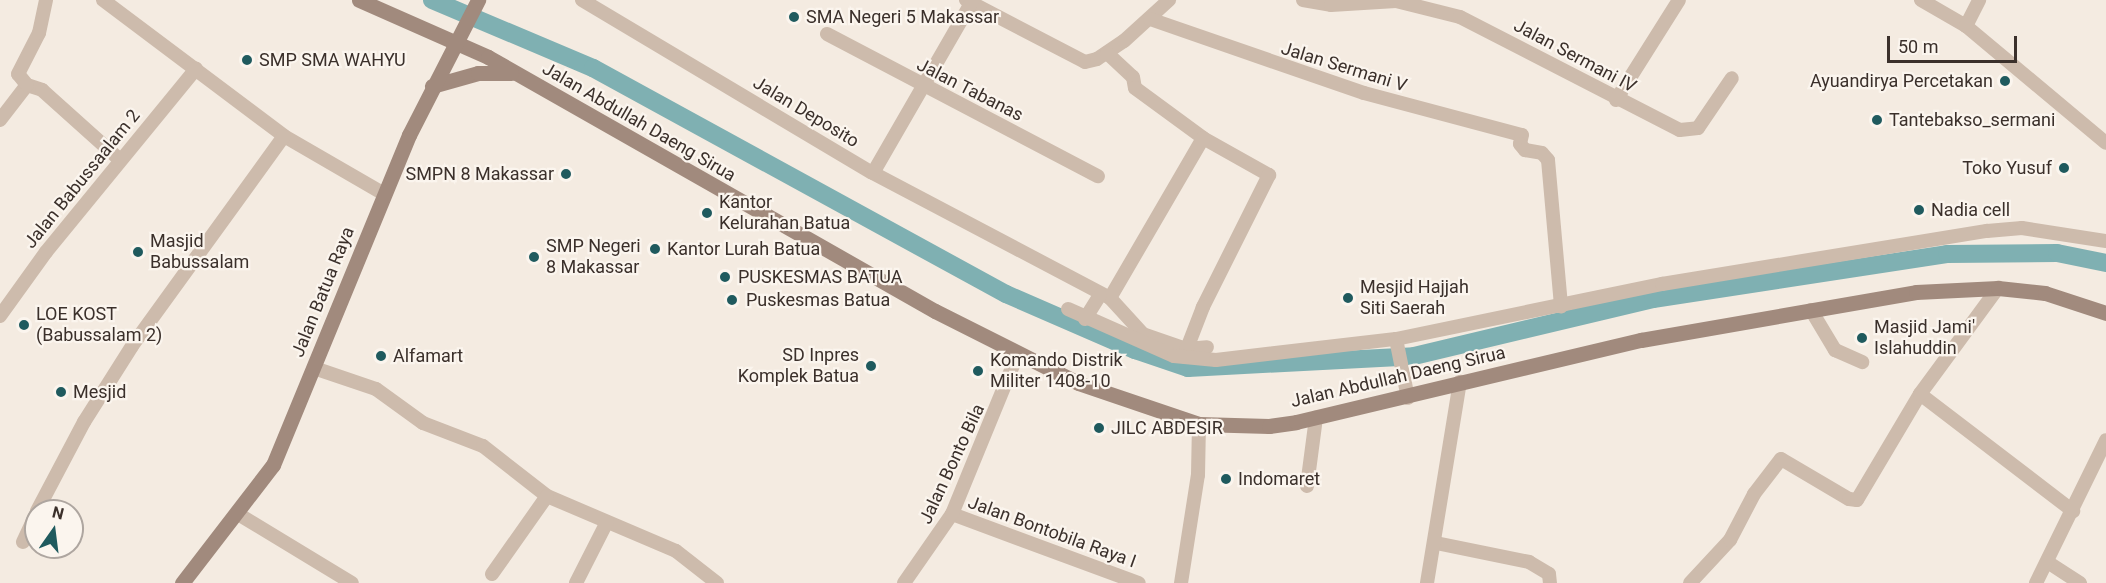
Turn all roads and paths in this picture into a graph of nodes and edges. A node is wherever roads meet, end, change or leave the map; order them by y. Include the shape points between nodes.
1 (46, 0) edge
2 (103, 0) edge
3 (359, 0) edge
4 (478, 0) edge
5 (582, 0) edge
6 (1168, 0) edge
7 (1303, 0) edge
8 (1679, 0) edge
9 (1921, 0) edge
10 (1979, 0) edge
11 (970, 1) edge
12 (1412, 2) edge
13 (1150, 19) junction
14 (1966, 26) junction
15 (827, 34) dead end
16 (457, 36) junction
17 (1107, 53) junction
18 (196, 69) junction
19 (517, 74) junction
20 (1732, 78) dead end
21 (27, 85) junction
22 (432, 86) junction
23 (922, 87) junction
24 (1616, 100) junction
25 (0, 120) edge
26 (284, 136) junction
27 (1203, 138) junction
28 (2106, 143) edge
29 (120, 159) junction
30 (873, 173) junction
31 (1098, 176) dead end
32 (384, 194) junction
33 (2106, 241) edge
34 (1998, 288) junction
35 (1105, 296) junction
36 (1561, 306) junction
37 (1068, 309) dead end
38 (1811, 310) junction
39 (2106, 313) edge
40 (0, 316) edge
41 (1085, 320) junction
42 (1398, 345) junction
43 (1207, 347) dead end
44 (1018, 352) junction
45 (1185, 353) junction
46 (1862, 362) dead end
47 (314, 368) junction
48 (1460, 382) junction
49 (1407, 392) junction
50 (1920, 394) junction
51 (1316, 418) junction
52 (1198, 424) junction
53 (2106, 440) edge
54 (1307, 486) dead end
55 (547, 496) junction
56 (44, 499) edge
57 (2073, 511) junction
58 (238, 514) junction
59 (952, 514) junction
60 (608, 522) junction
61 (1436, 543) junction
62 (2049, 563) junction
63 (492, 574) dead end
64 (182, 583) edge
65 (352, 583) edge
66 (576, 583) edge
67 (717, 583) edge
68 (904, 583) edge
69 (1139, 583) edge
70 (1181, 583) edge
71 (1427, 583) edge
72 (1550, 583) edge
73 (1690, 583) edge
74 (2036, 583) edge
75 (2079, 583) edge

1 - 21 street via 40,30 18,74
2 - 18 street
3 - 16 main road, Jalan Abdullah Daeng Sirua
4 - 16 main road, Jalan Batua Raya
5 - 30 street, Jalan Deposito
6 - 13 street
7 - 12 street, Jalan Sermani IV via 1331,5
8 - 24 street
9 - 14 street
10 - 14 street
11 - 17 street via 1080,61 1091,61
11 - 23 street
12 - 24 street, Jalan Sermani IV via 1488,30
13 - 17 street
13 - 36 street, Jalan Sermani V via 1364,93 1522,135 1525,150 1546,155 1548,160
14 - 28 street
15 - 23 street, Jalan Tabanas
16 - 19 main road, Jalan Abdullah Daeng Sirua
16 - 22 main road, Jalan Batua Raya
17 - 27 street via 1133,77 1135,88
18 - 26 street
18 - 29 street, Jalan Babussaalam 2
19 - 22 main road via 478,73
19 - 44 main road, Jalan Abdullah Daeng Sirua via 810,243
20 - 24 street, Jalan Sermani IV via 1712,111 1693,130 1673,128
21 - 25 street
21 - 29 street via 42,90
22 - 32 main road, Jalan Batua Raya
23 - 30 street
23 - 31 street, Jalan Tabanas
26 - 32 street
26 - 56 street via 132,345 84,422
27 - 35 street
27 - 45 street via 1269,175
29 - 40 street, Jalan Babussaalam 2
30 - 35 street, Jalan Deposito
32 - 47 main road, Jalan Batua Raya
33 - 36 street via 2022,228 1987,231 1662,284
34 - 38 main road, Jalan Abdullah Daeng Sirua via 1916,292
34 - 39 main road, Jalan Abdullah Daeng Sirua via 2045,293
34 - 50 street
35 - 41 street
35 - 45 street, Jalan Deposito via 1143,334
36 - 42 street
37 - 41 street
38 - 46 street via 1835,350
38 - 48 main road, Jalan Abdullah Daeng Sirua via 1641,340
41 - 45 street
42 - 45 street via 1233,359
42 - 49 street
43 - 45 street
44 - 52 main road, Jalan Abdullah Daeng Sirua via 1078,383
44 - 59 street, Jalan Bonto Bila
47 - 55 street via 376,389 423,423 483,446
47 - 58 main road, Jalan Batua Raya via 273,465
48 - 49 main road, Jalan Abdullah Daeng Sirua
48 - 61 street
49 - 51 main road, Jalan Abdullah Daeng Sirua
50 - 57 street
50 - 73 street via 1857,500 1781,459 1754,494 1730,540
51 - 52 main road, Jalan Abdullah Daeng Sirua via 1269,426
51 - 54 street
52 - 70 street via 1198,476
53 - 57 street
55 - 60 street
55 - 63 street
57 - 62 street
58 - 64 main road, Jalan Batua Raya
58 - 65 street
59 - 68 street, Jalan Bonto Bila
59 - 69 street, Jalan Bontobila Raya I
60 - 66 street
60 - 67 street via 676,551
61 - 71 street
61 - 72 street via 1529,562 1549,574
62 - 74 street
62 - 75 street

